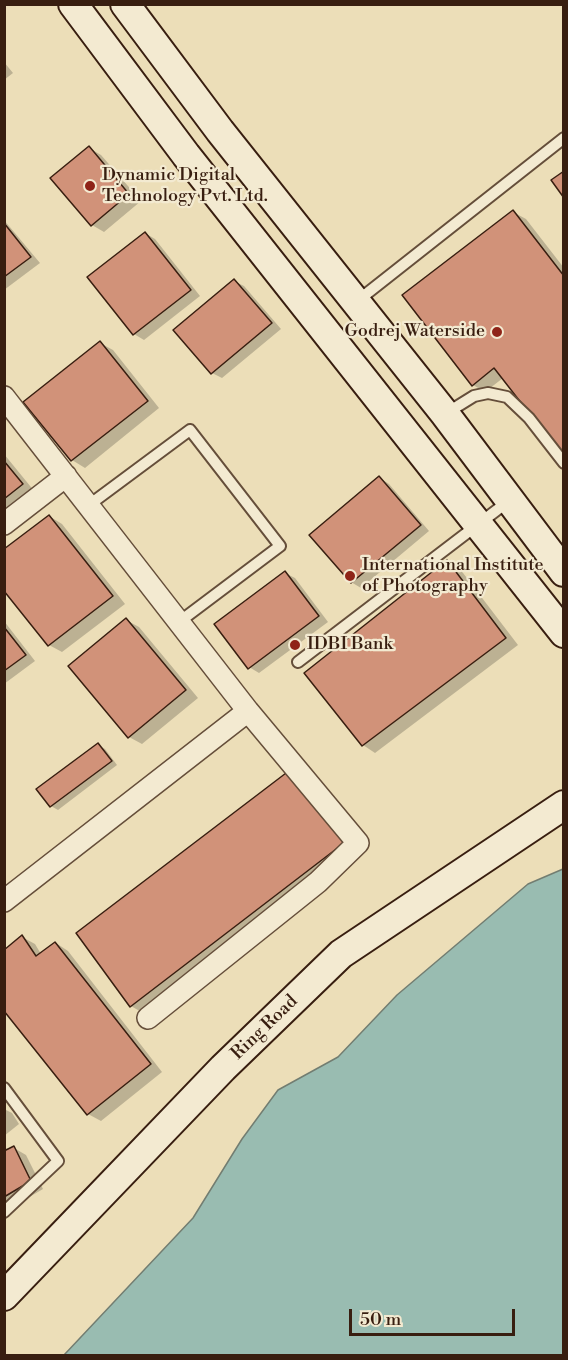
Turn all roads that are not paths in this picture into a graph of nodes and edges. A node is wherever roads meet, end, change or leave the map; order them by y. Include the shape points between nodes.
1 (73, 4) edge
2 (125, 4) edge
3 (564, 138) edge
4 (263, 185) junction
5 (230, 210) junction
6 (356, 302) junction
7 (4, 397) edge
8 (445, 414) junction
9 (564, 463) edge
10 (66, 476) junction
11 (510, 500) junction
12 (89, 505) junction
13 (4, 524) edge
14 (478, 524) junction
15 (564, 572) edge
16 (179, 622) junction
17 (564, 633) edge
18 (298, 662) dead end
19 (248, 711) junction
20 (564, 805) edge
21 (4, 901) edge
22 (148, 1018) dead end
23 (4, 1088) edge
24 (4, 1212) edge
25 (4, 1296) edge

1 - 5 street
2 - 4 street
3 - 6 lane
4 - 5 street
4 - 6 street
5 - 14 street
6 - 8 street
7 - 10 street
8 - 9 lane via 474,396 488,393 507,397
8 - 11 street
10 - 12 street
10 - 13 street
11 - 14 lane
11 - 15 street
12 - 16 street
12 - 16 lane via 190,430 280,546
14 - 17 street
14 - 18 lane
16 - 19 street
19 - 21 street
19 - 22 street via 358,843 318,882
20 - 25 street, Ring Road via 341,954 223,1068
23 - 24 lane via 58,1161

